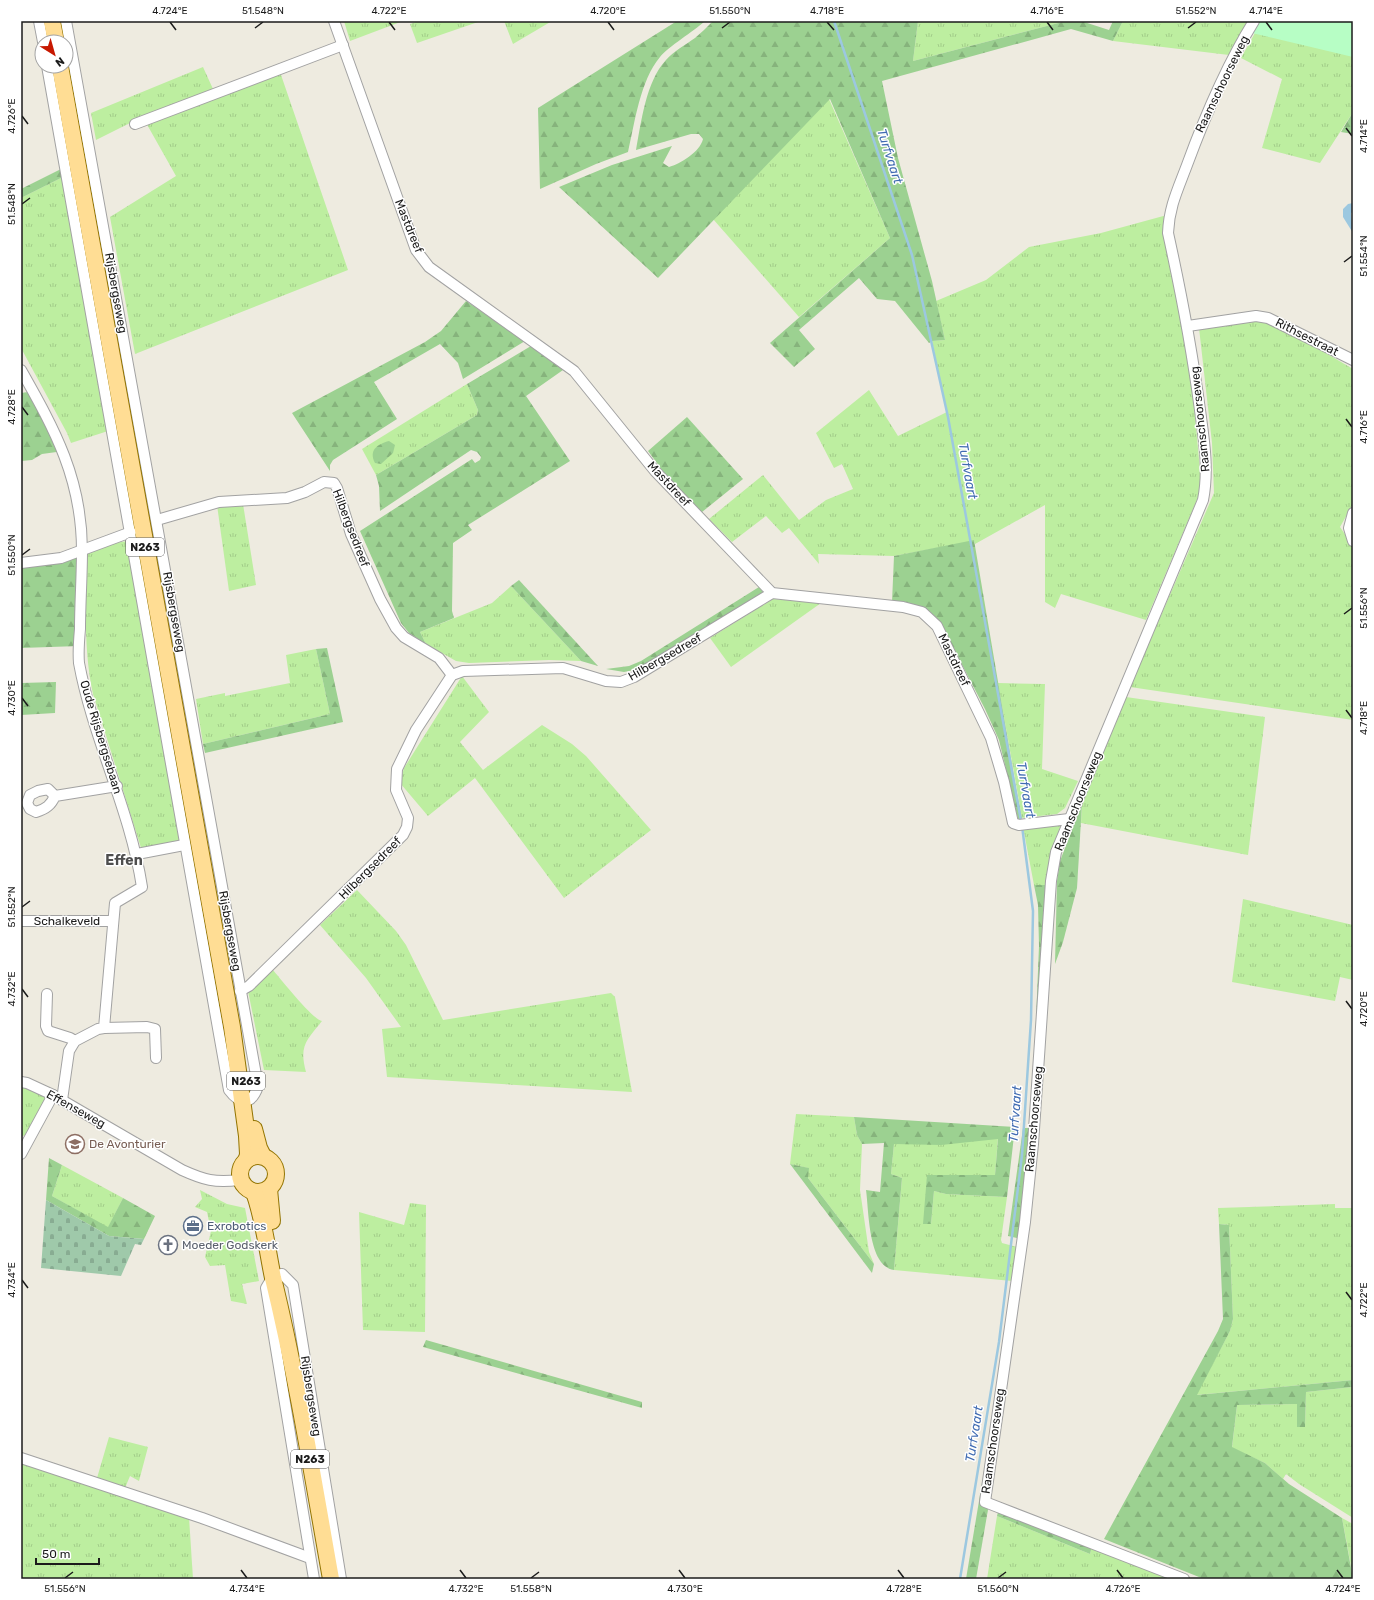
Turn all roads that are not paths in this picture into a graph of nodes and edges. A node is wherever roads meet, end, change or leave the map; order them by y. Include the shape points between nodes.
1 (39, 21) edge
2 (52, 21) edge
3 (66, 21) edge
4 (334, 21) edge
5 (1254, 21) edge
6 (41, 34) edge
7 (54, 34) edge
8 (343, 45) junction
9 (48, 74) edge
10 (61, 74) edge
11 (135, 124) dead end
12 (1188, 326) junction
13 (1353, 360) edge
14 (21, 370) edge
15 (1353, 513) edge
16 (157, 520) junction
17 (131, 532) junction
18 (1353, 541) edge
19 (82, 549) junction
20 (21, 563) edge
21 (772, 593) junction
22 (452, 675) junction
23 (116, 786) junction
24 (55, 796) dead end
25 (1069, 819) junction
26 (184, 845) junction
27 (137, 854) junction
28 (21, 921) edge
29 (112, 921) junction
30 (240, 991) junction
31 (47, 994) dead end
32 (104, 1028) junction
33 (75, 1041) junction
34 (156, 1058) dead end
35 (21, 1082) edge
36 (53, 1095) junction
37 (250, 1095) junction
38 (62, 1100) junction
39 (22, 1151) edge
40 (263, 1156) junction
41 (247, 1159) junction
42 (239, 1180) junction
43 (262, 1190) junction
44 (278, 1281) junction
45 (21, 1458) edge
46 (310, 1558) junction
47 (314, 1579) edge
48 (331, 1579) edge
49 (341, 1579) edge
50 (1184, 1579) edge

1 - 6 street
2 - 7 main road
3 - 16 street, Rijsbergseweg
4 - 8 street, Mastdreef
5 - 12 street, Raamschoorseweg via 1204,118 1169,214 1168,233
8 - 11 street
8 - 21 street, Mastdreef via 416,250 429,267 574,371 654,471
9 - 17 street
10 - 37 main road, Rijsbergseweg / N263 via 232,1027
12 - 13 street, Rithsestraat via 1256,316 1268,318
12 - 25 street, Raamschoorseweg via 1206,456 1207,482 1203,500
14 - 19 street, Oude Rijsbergsebaan via 52,424 72,476 79,504
15 - 18 street via 1349,528
16 - 22 street, Hilbergsedreef via 219,502 287,498 324,482 334,483 354,541 396,628 404,636 440,658
16 - 30 street, Rijsbergseweg
17 - 19 street
17 - 26 street
19 - 20 street via 61,558
19 - 23 street, Oude Rijsbergsebaan via 79,660 86,696
21 - 22 street, Hilbergsedreef via 634,678 621,682 606,681 563,668 463,671
21 - 25 street, Mastdreef via 903,607 922,612 937,626 992,738 1013,823 1022,825
22 - 30 street, Hilbergsedreef via 416,730 397,769 396,790 408,818 403,835 249,986
23 - 24 street
23 - 27 street, Oude Rijsbergsebaan
25 - 50 street, Raamschoorseweg via 1056,852 1051,881 1033,1144 1025,1222 985,1502
26 - 27 street
26 - 37 street via 229,1090 235,1099
27 - 29 street, Oude Rijsbergsebaan via 142,887 115,903
28 - 29 street, Schalkeveld
29 - 32 street, Oude Rijsbergsebaan
30 - 37 street, Rijsbergseweg
31 - 33 street via 48,1031
32 - 33 street
32 - 34 street via 155,1029
33 - 38 street via 69,1051
35 - 36 street, Effenseweg
36 - 38 street, Effenseweg
36 - 39 street
37 - 40 main road, Rijsbergseweg / N263 via 255,1135
37 - 41 main road, Rijsbergseweg / N263
38 - 42 street, Effenseweg via 196,1177 209,1180
40 - 41 main road
40 - 43 main road, N263 via 273,1163 277,1177
41 - 42 main road, N263 via 242,1164
42 - 43 main road via 248,1189
43 - 44 main road, Rijsbergseweg / N263 via 261,1212
44 - 46 street, Rijsbergseweg
44 - 48 main road, Rijsbergseweg / N263
44 - 49 street, Rijsbergseweg
45 - 46 street via 202,1518
46 - 47 street, Rijsbergseweg

